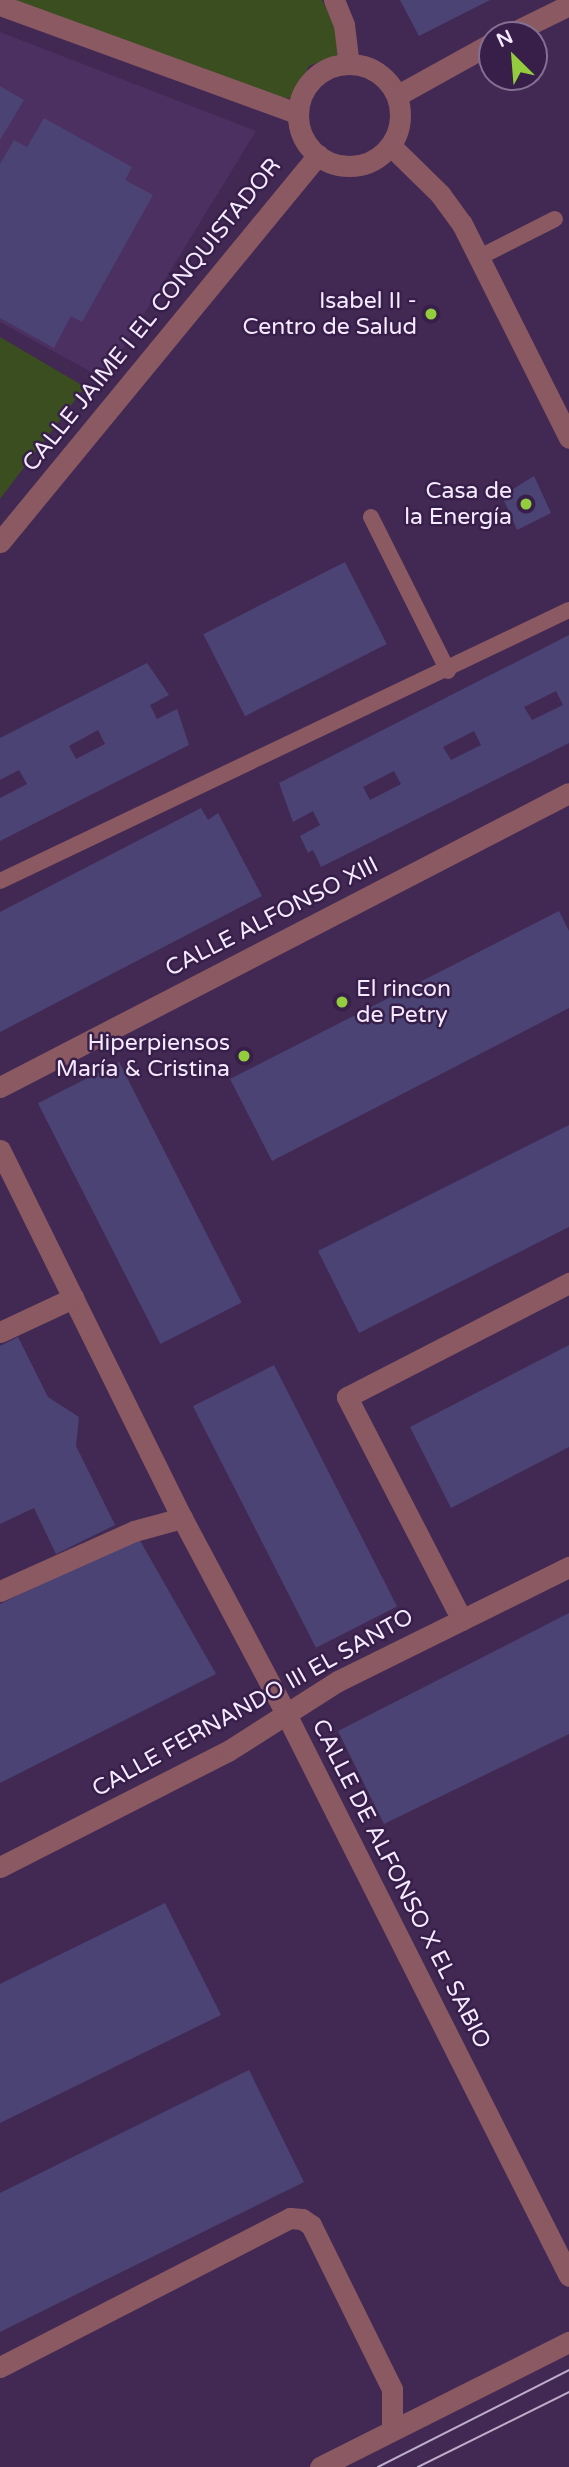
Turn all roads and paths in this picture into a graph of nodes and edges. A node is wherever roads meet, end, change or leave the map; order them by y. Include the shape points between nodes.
1 (334, 0) edge
2 (0, 5) edge
3 (569, 5) edge
4 (536, 21) edge
5 (478, 51) edge
6 (349, 63) junction
7 (397, 95) junction
8 (298, 113) junction
9 (391, 145) junction
10 (318, 155) junction
11 (555, 219) dead end
12 (480, 257) junction
13 (569, 438) edge
14 (371, 517) dead end
15 (0, 542) edge
16 (569, 610) edge
17 (448, 671) junction
18 (569, 793) edge
19 (0, 881) edge
20 (0, 1087) edge
21 (0, 1150) edge
22 (569, 1283) edge
23 (73, 1298) junction
24 (0, 1332) edge
25 (181, 1518) junction
26 (569, 1567) edge
27 (0, 1591) edge
28 (462, 1620) junction
29 (286, 1714) junction
30 (0, 1867) edge
31 (569, 2276) edge
32 (569, 2342) edge
33 (0, 2367) edge
34 (393, 2429) junction
35 (320, 2467) edge

1 - 6 street via 344,25
2 - 8 street
3 - 4 street
5 - 7 street
6 - 7 street via 378,72
6 - 8 street via 320,72 308,83
7 - 9 street via 401,112
8 - 10 street via 307,144
9 - 10 street via 365,164 332,163
9 - 12 street via 440,194
10 - 15 street, CALLE JAIME I EL CONQUISTADOR
11 - 12 lane
12 - 13 street
14 - 17 lane
16 - 17 lane
17 - 19 lane
18 - 20 street, CALLE ALFONSO XIII
21 - 23 street, CALLE DE ALFONSO X EL SABIO
22 - 28 street via 347,1397
23 - 24 street
23 - 25 street, CALLE DE ALFONSO X EL SABIO
25 - 27 street via 134,1531
25 - 29 street, CALLE DE ALFONSO X EL SABIO
26 - 28 street, CALLE FERNANDO III EL SANTO
28 - 29 street, CALLE FERNANDO III EL SANTO via 338,1681
29 - 30 street, CALLE FERNANDO III EL SANTO via 228,1751
29 - 31 street, CALLE DE ALFONSO X EL SABIO
32 - 34 street
33 - 34 street via 290,2218 302,2219 311,2225 392,2389
34 - 35 street

